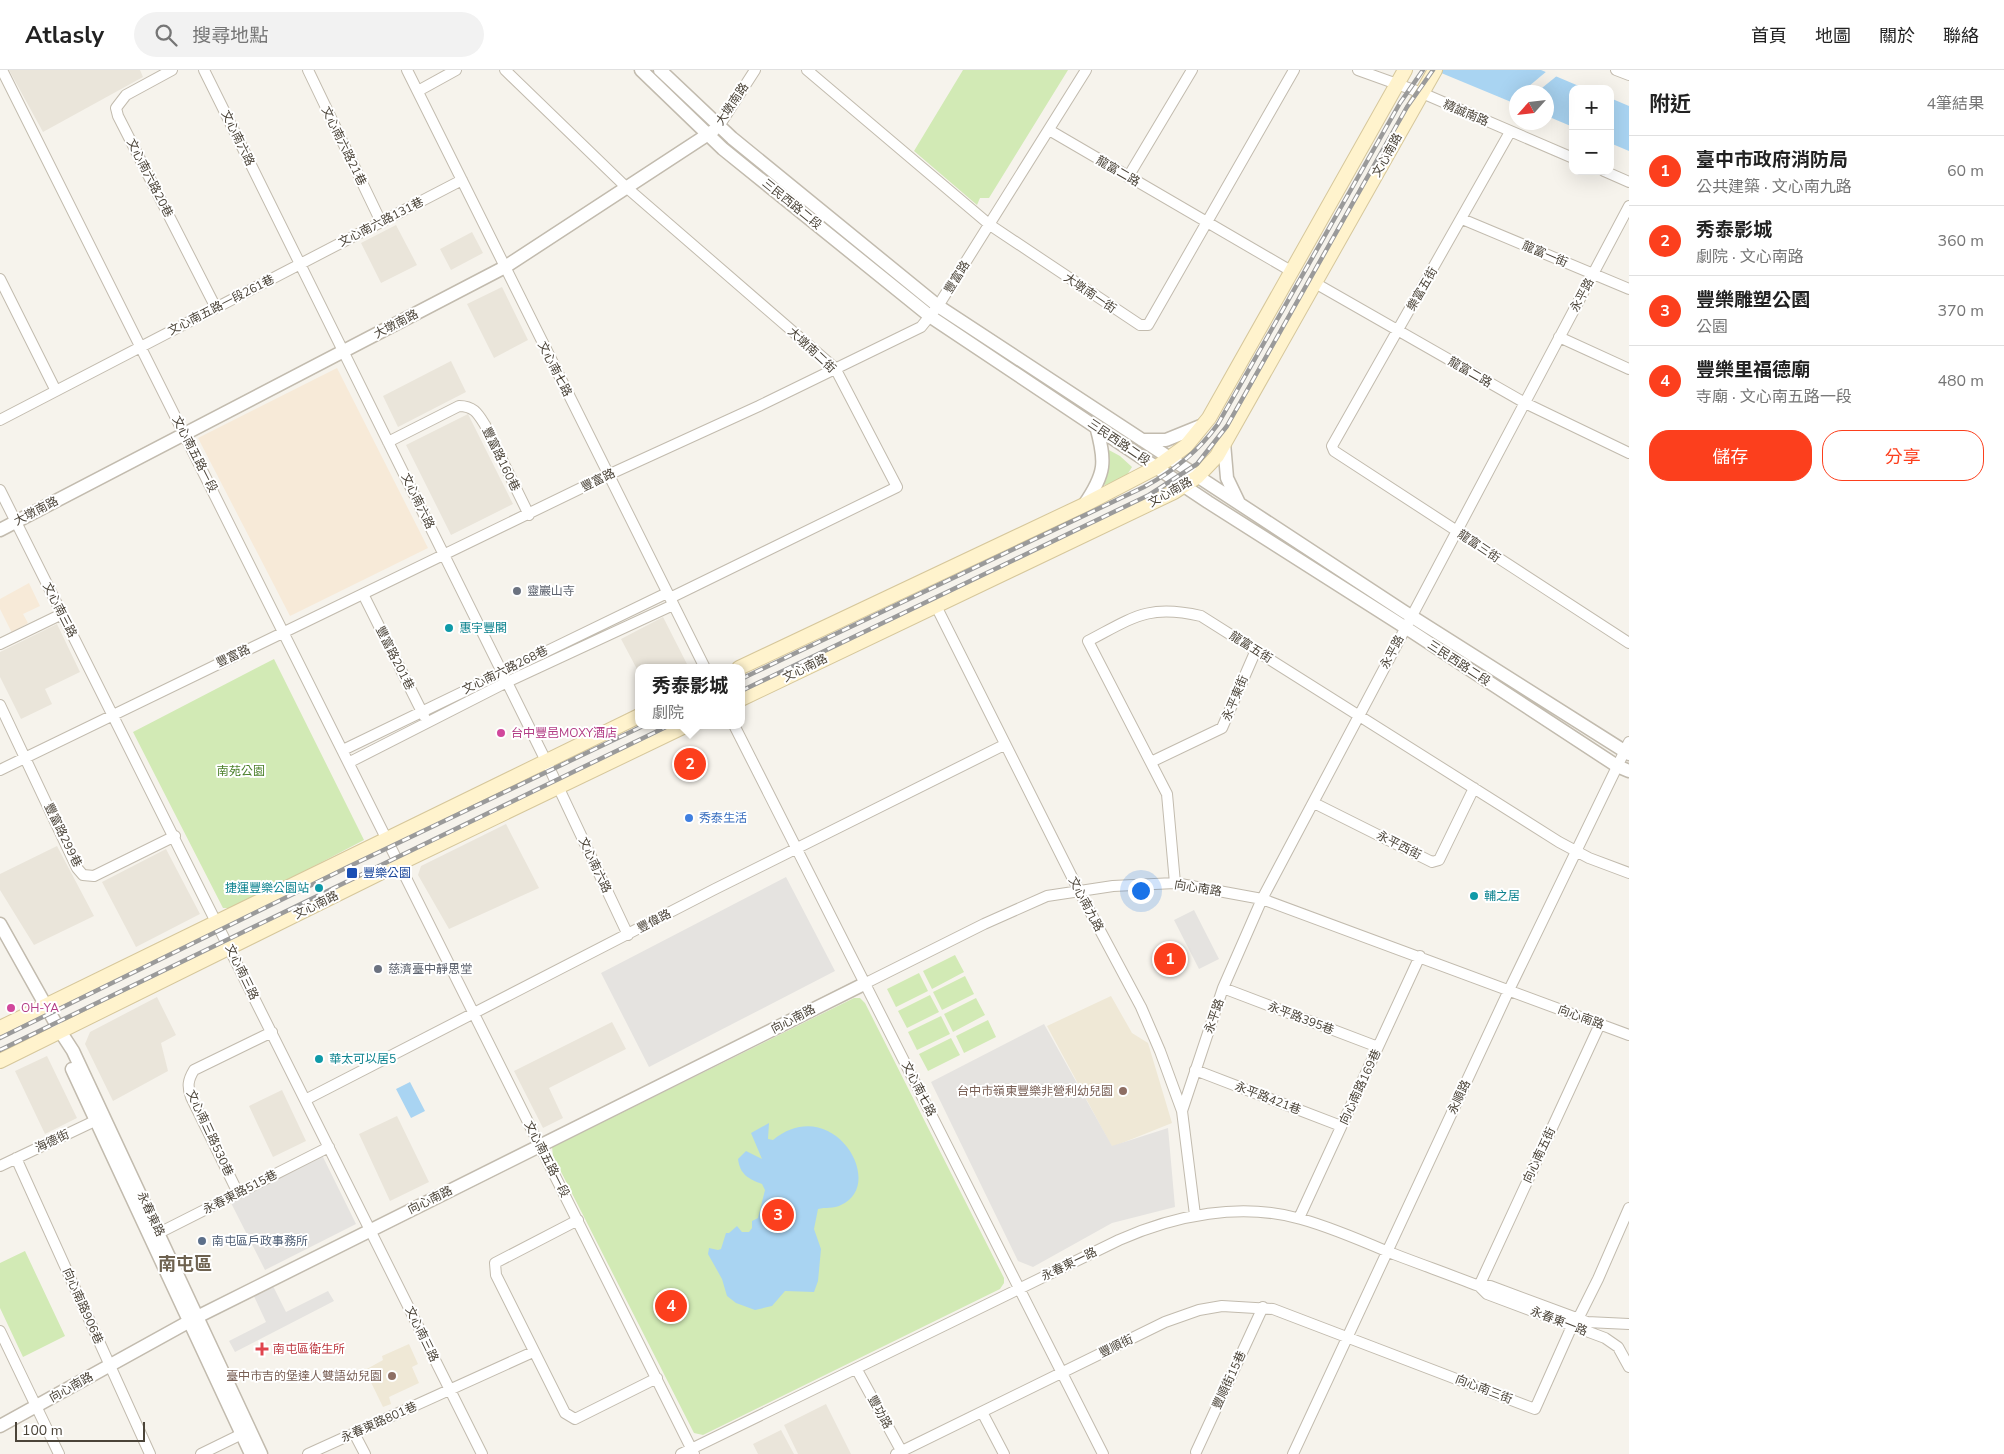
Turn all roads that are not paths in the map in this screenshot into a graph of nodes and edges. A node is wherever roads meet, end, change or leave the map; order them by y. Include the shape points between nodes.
1 (2, 70) edge
2 (172, 70) edge
3 (204, 70) edge
4 (308, 70) edge
5 (407, 70) edge
6 (456, 70) edge
7 (505, 70) edge
8 (641, 70) edge
9 (660, 70) edge
10 (755, 70) edge
11 (807, 70) edge
12 (1086, 70) edge
13 (1192, 70) edge
14 (1294, 70) edge
15 (1358, 70) edge
16 (1405, 70) edge
17 (1435, 70) edge
18 (1616, 70) edge
19 (1629, 75) edge
20 (1397, 84) junction
21 (418, 91) junction
22 (1422, 93) junction
23 (719, 126) junction
24 (1049, 130) junction
25 (1510, 132) junction
26 (708, 135) junction
27 (1569, 156) edge
28 (1613, 175) edge
29 (1128, 177) junction
30 (462, 180) junction
31 (1629, 182) edge
32 (626, 187) junction
33 (1629, 206) edge
34 (1462, 219) junction
35 (380, 222) junction
36 (1207, 222) junction
37 (990, 225) junction
38 (300, 264) junction
39 (505, 267) junction
40 (1291, 271) junction
41 (1593, 274) junction
42 (0, 279) edge
43 (1315, 283) junction
44 (1629, 289) edge
45 (938, 306) junction
46 (216, 308) junction
47 (931, 317) junction
48 (1398, 331) junction
49 (1559, 337) junction
50 (141, 346) junction
51 (343, 351) junction
52 (835, 368) junction
53 (1629, 369) edge
54 (56, 391) junction
55 (1524, 403) junction
56 (0, 420) edge
57 (1206, 424) junction
58 (1096, 426) junction
59 (185, 434) junction
60 (1142, 440) junction
61 (388, 442) junction
62 (1224, 443) junction
63 (1332, 446) joint
64 (1629, 454) edge
65 (1170, 459) junction
66 (1157, 467) junction
67 (608, 474) junction
68 (1197, 477) junction
69 (1184, 486) junction
70 (0, 490) edge
71 (1084, 504) junction
72 (1240, 505) junction
73 (528, 515) junction
74 (16, 522) junction
75 (0, 530) edge
76 (1456, 532) junction
77 (444, 555) junction
78 (363, 594) junction
79 (670, 598) junction
80 (936, 606) junction
81 (62, 614) junction
82 (1411, 616) junction
83 (1405, 628) junction
84 (284, 632) junction
85 (1629, 643) edge
86 (0, 644) edge
87 (1256, 650) junction
88 (703, 664) edge
89 (745, 665) edge
90 (502, 671) junction
91 (508, 682) junction
92 (745, 697) edge
93 (0, 705) edge
94 (422, 711) junction
95 (112, 714) junction
96 (1358, 715) junction
97 (635, 718) edge
98 (427, 722) junction
99 (679, 729) edge
100 (736, 729) edge
101 (1004, 745) junction
102 (1627, 749) edge
103 (343, 750) junction
104 (26, 757) junction
105 (546, 761) junction
106 (350, 762) junction
107 (1151, 762) junction
108 (1623, 769) edge
109 (0, 770) edge
110 (559, 787) junction
111 (1474, 788) junction
112 (1314, 803) junction
113 (175, 836) junction
114 (387, 838) junction
115 (796, 848) junction
116 (1577, 851) junction
117 (398, 864) junction
118 (1629, 873) edge
119 (1175, 884) junction
120 (1079, 891) junction
121 (1262, 899) junction
122 (217, 921) junction
123 (0, 926) edge
124 (628, 935) junction
125 (230, 947) junction
126 (1420, 956) junction
127 (866, 983) junction
128 (1224, 988) junction
129 (1509, 990) junction
130 (45, 1006) junction
131 (474, 1014) junction
132 (1600, 1024) junction
133 (0, 1028) edge
134 (60, 1031) junction
135 (272, 1032) junction
136 (1629, 1035) edge
137 (1378, 1047) junction
138 (0, 1061) edge
139 (1195, 1070) junction
140 (305, 1100) junction
141 (1182, 1111) junction
142 (100, 1118) junction
143 (1341, 1126) junction
144 (540, 1145) junction
145 (329, 1147) junction
146 (16, 1158) junction
147 (0, 1166) edge
148 (238, 1193) junction
149 (1629, 1208) edge
150 (1195, 1215) junction
151 (1299, 1218) junction
152 (578, 1220) junction
153 (370, 1230) junction
154 (155, 1235) junction
155 (1386, 1251) junction
156 (1478, 1286) junction
157 (1018, 1289) junction
158 (1263, 1307) junction
159 (194, 1319) junction
160 (1575, 1322) junction
161 (1629, 1324) edge
162 (0, 1331) edge
163 (1348, 1337) junction
164 (533, 1352) junction
165 (110, 1365) junction
166 (1629, 1367) edge
167 (857, 1370) junction
168 (1061, 1373) junction
169 (657, 1378) junction
170 (450, 1390) junction
171 (36, 1406) junction
172 (982, 1412) junction
173 (0, 1426) edge
174 (246, 1431) junction
175 (354, 1433) junction
176 (693, 1451) edge
177 (900, 1453) edge
178 (1196, 1453) edge
179 (59, 1454) edge
180 (150, 1454) edge
181 (201, 1454) edge
182 (251, 1454) edge
183 (262, 1454) edge
184 (308, 1454) edge
185 (365, 1454) edge
186 (482, 1454) edge
187 (682, 1454) edge
188 (1004, 1454) edge
189 (1103, 1454) edge
190 (1293, 1454) edge

1 - 50 street, 文心南五路一段
2 - 46 street, 文心南六路20巷 via 126,95 116,108
3 - 38 street, 文心南六路
4 - 35 street, 文心南六路21巷
5 - 21 street, 文心南七路
6 - 21 street
7 - 32 street, 大墩南二街
8 - 26 street, 三民西路二段
9 - 23 street, 三民西路二段
10 - 23 street, 大墩南路
11 - 37 street, 大墩南一街
12 - 24 street, 豐富路
13 - 29 street
14 - 36 street, 大墩南一街
15 - 20 street, 精誠南路
16 - 20 main road
17 - 22 main road, 文心南路
18 - 19 street
20 - 22 street, 精誠南路
20 - 40 main road
21 - 30 street, 文心南七路
22 - 25 street, 精誠南路
22 - 43 main road, 文心南路
23 - 26 street, 大墩南路
23 - 45 street, 三民西路二段
24 - 29 street, 龍富二路
24 - 37 street, 豐富路
25 - 27 street, 精誠南路
25 - 34 street, 樂富五街
26 - 32 street, 大墩南路
26 - 47 street, 三民西路二段
28 - 31 street
29 - 36 street, 龍富二路
30 - 35 street, 文心南六路131巷
30 - 39 street, 文心南七路
32 - 39 street, 大墩南路
32 - 52 street, 大墩南二街
33 - 41 street, 永平路
34 - 41 street, 龍富一街
34 - 48 street, 樂富五街
35 - 38 street, 文心南六路131巷
36 - 37 street, 大墩南一街 via 1148,325 1140,325
36 - 40 street, 龍富二路
37 - 45 street, 豐富路
38 - 46 street, 文心南五路一段261巷
38 - 51 street, 文心南六路
39 - 51 street, 大墩南路
39 - 67 street, 文心南七路
40 - 57 main road
41 - 44 street, 龍富一街
41 - 49 street, 永平路
42 - 54 street
43 - 48 street, 龍富二路
43 - 62 main road, 文心南路
45 - 47 street, 豐富路
45 - 60 street, 三民西路二段
46 - 50 street, 文心南五路一段261巷
47 - 52 street, 豐富路 via 921,328
47 - 58 street, 三民西路二段
48 - 55 street, 龍富二路
48 - 63 street, 樂富五街
49 - 53 street
49 - 55 street, 永平路
50 - 54 street, 文心南五路一段261巷
50 - 59 street, 文心南五路一段
51 - 59 street, 大墩南路
51 - 61 street, 文心南六路
52 - 67 street, 豐富路
52 - 79 street, 大墩南二街 via 897,487
54 - 56 street, 文心南五路一段261巷
55 - 64 street, 龍富二路
55 - 76 street, 永平路
57 - 60 street via 1166,440
57 - 65 main road
58 - 66 street, 三民西路二段
58 - 71 street via 1103,471
59 - 74 street, 大墩南路
59 - 84 street, 文心南五路一段
60 - 65 street, 三民西路二段
61 - 73 street, 豐富路160巷 via 459,406 469,406 485,425
61 - 77 street, 文心南六路
62 - 68 main road, 文心南路 via 1217,456
62 - 72 street via 1227,478
63 - 76 street, 龍富三街 via 1334,451
65 - 66 main road
65 - 68 street, 三民西路二段
66 - 69 street, 三民西路二段
66 - 71 main road
67 - 73 street, 豐富路
67 - 79 street, 文心南七路
68 - 69 main road, 文心南路
68 - 72 street, 三民西路二段
69 - 80 main road, 文心南路
69 - 83 street, 三民西路二段
70 - 74 street, 文心南三路
71 - 89 main road
72 - 82 street, 三民西路二段
73 - 77 street, 豐富路
74 - 75 street, 大墩南路
74 - 81 street, 文心南三路
76 - 82 street, 永平路
76 - 85 street, 龍富三街
77 - 78 street, 豐富路
77 - 90 street, 文心南六路
78 - 84 street, 豐富路
78 - 94 street, 豐富路201巷
79 - 88 street, 文心南七路
79 - 90 street, 文心南六路268巷
79 - 91 street, 文心南六路268巷
80 - 92 main road, 文心南路
80 - 101 street, 文心南九路
81 - 86 street
81 - 95 street, 文心南三路
82 - 83 street, 永平路
82 - 102 street, 三民西路二段
83 - 96 street, 永平路
83 - 108 street, 三民西路二段
84 - 95 street, 豐富路
84 - 103 street, 文心南五路一段
87 - 96 street, 龍富五街
87 - 107 street, 永平東街 via 1222,728
87 - 107 street, 龍富五街 via 1202,616 1163,610 1140,614 1088,642
90 - 91 street, 文心南六路
90 - 94 street, 文心南六路268巷
91 - 98 street, 文心南六路268巷
91 - 105 street, 文心南六路
93 - 104 street
94 - 98 street, 豐富路201巷
94 - 103 street, 文心南六路268巷
95 - 104 street, 豐富路
95 - 113 street, 文心南三路
96 - 111 street, 龍富五街
96 - 112 street, 永平路
97 - 105 main road
98 - 106 street, 文心南六路268巷
99 - 110 main road, 文心南路
100 - 115 street, 文心南七路
101 - 115 street, 豐偉路
101 - 120 street, 文心南九路
102 - 108 street, 永順路
103 - 106 street, 文心南五路一段
104 - 109 street, 豐富路
104 - 113 street, 豐富路299巷 via 77,868 83,874 94,876
105 - 110 street, 文心南六路
105 - 114 main road
106 - 114 street, 文心南五路一段
107 - 119 street, 龍富五街 via 1167,794
108 - 116 street, 永順路
110 - 117 main road, 文心南路
110 - 124 street, 文心南六路
111 - 112 street, 永平西街 via 1439,860 1432,862
111 - 116 street, 龍富五街
112 - 121 street, 永平路
113 - 122 street, 文心南三路
114 - 117 street, 文心南五路一段
114 - 122 main road
115 - 124 street, 豐偉路
115 - 127 street, 文心南七路
116 - 118 street, 龍富五街
116 - 129 street, 永順路
117 - 125 main road, 文心南路
117 - 131 street, 文心南五路一段
119 - 120 street, 向心南路 via 1113,886
119 - 121 street, 向心南路
120 - 127 street, 向心南路 via 1047,896
120 - 141 street, 文心南九路 via 1141,1007
121 - 126 street, 向心南路
121 - 128 street, 永平路
122 - 125 street, 文心南三路
122 - 130 main road
123 - 130 street, 永春東路
124 - 131 street, 豐偉路
125 - 134 main road, 文心南路
125 - 135 street, 文心南三路
126 - 129 street, 向心南路
126 - 137 street, 向心南路169巷
127 - 144 street, 向心南路
127 - 157 street, 文心南七路
128 - 137 street, 永平路395巷
128 - 139 street, 永平路
129 - 132 street, 向心南路
129 - 155 street, 永順路
130 - 133 main road
130 - 134 street, 永春東路
131 - 140 street, 豐偉路
131 - 144 street, 文心南五路一段
132 - 136 street, 向心南路
132 - 156 street, 向心南五街
134 - 138 main road, 文心南路
134 - 142 street, 永春東路 via 66,1055
135 - 140 street, 文心南三路
135 - 148 street, 文心南三路530巷 via 194,1070 188,1079 191,1098
137 - 143 street, 向心南路169巷
139 - 141 street, 永平路
139 - 143 street, 永平路421巷
140 - 145 street, 文心南三路
141 - 150 street, 文心南九路
142 - 146 street, 海德街
142 - 154 street, 永春東路
143 - 151 street, 向心南路169巷
144 - 152 street, 文心南五路一段
144 - 153 street, 向心南路
145 - 148 street, 永春東路515巷
145 - 153 street, 文心南三路
146 - 147 street, 海德街
146 - 165 street, 向心南路906巷
148 - 154 street, 永春東路515巷
149 - 160 street, 向心南三街
150 - 151 street, 永春東一路 via 1235,1212
150 - 157 street, 永春東一路 via 1142,1230
151 - 155 street, 永春東一路
152 - 164 street via 495,1263 496,1276
152 - 169 street, 文心南五路一段
153 - 159 street, 向心南路
153 - 170 street, 文心南三路
154 - 159 street, 永春東路
155 - 156 street, 永春東一路
155 - 163 street, 永順路
156 - 160 street, 永春東一路 via 1487,1294
157 - 167 street, 永春東一路
157 - 168 street, 文心南七路
158 - 163 street, 豐順街
158 - 168 street, 豐順街 via 1222,1306 1199,1310 1165,1322
158 - 178 street, 豐順街15巷
159 - 165 street, 向心南路
159 - 174 street, 永春東路
160 - 161 street, 永春東一路
160 - 163 street, 向心南三街 via 1536,1409
160 - 166 street, 永春東一路 via 1612,1342
162 - 171 street
163 - 190 street, 永順路
164 - 169 street via 565,1413 574,1420
164 - 170 street, 永春東路801巷
165 - 171 street, 向心南路
165 - 180 street, 向心南路906巷
167 - 176 street, 永春東一路
167 - 177 street, 豐功路
168 - 172 street, 豐順街
168 - 189 street, 文心南七路
169 - 176 street, 文心南五路一段
170 - 175 street, 永春東路801巷
170 - 186 street, 文心南三路
171 - 173 street, 向心南路
171 - 179 street
172 - 177 street, 豐順街
172 - 188 street
174 - 181 street
174 - 182 street, 永春東路
174 - 183 street, 永春東路
175 - 184 street, 永春東路801巷
175 - 185 street
176 - 187 street, 永春東一路

